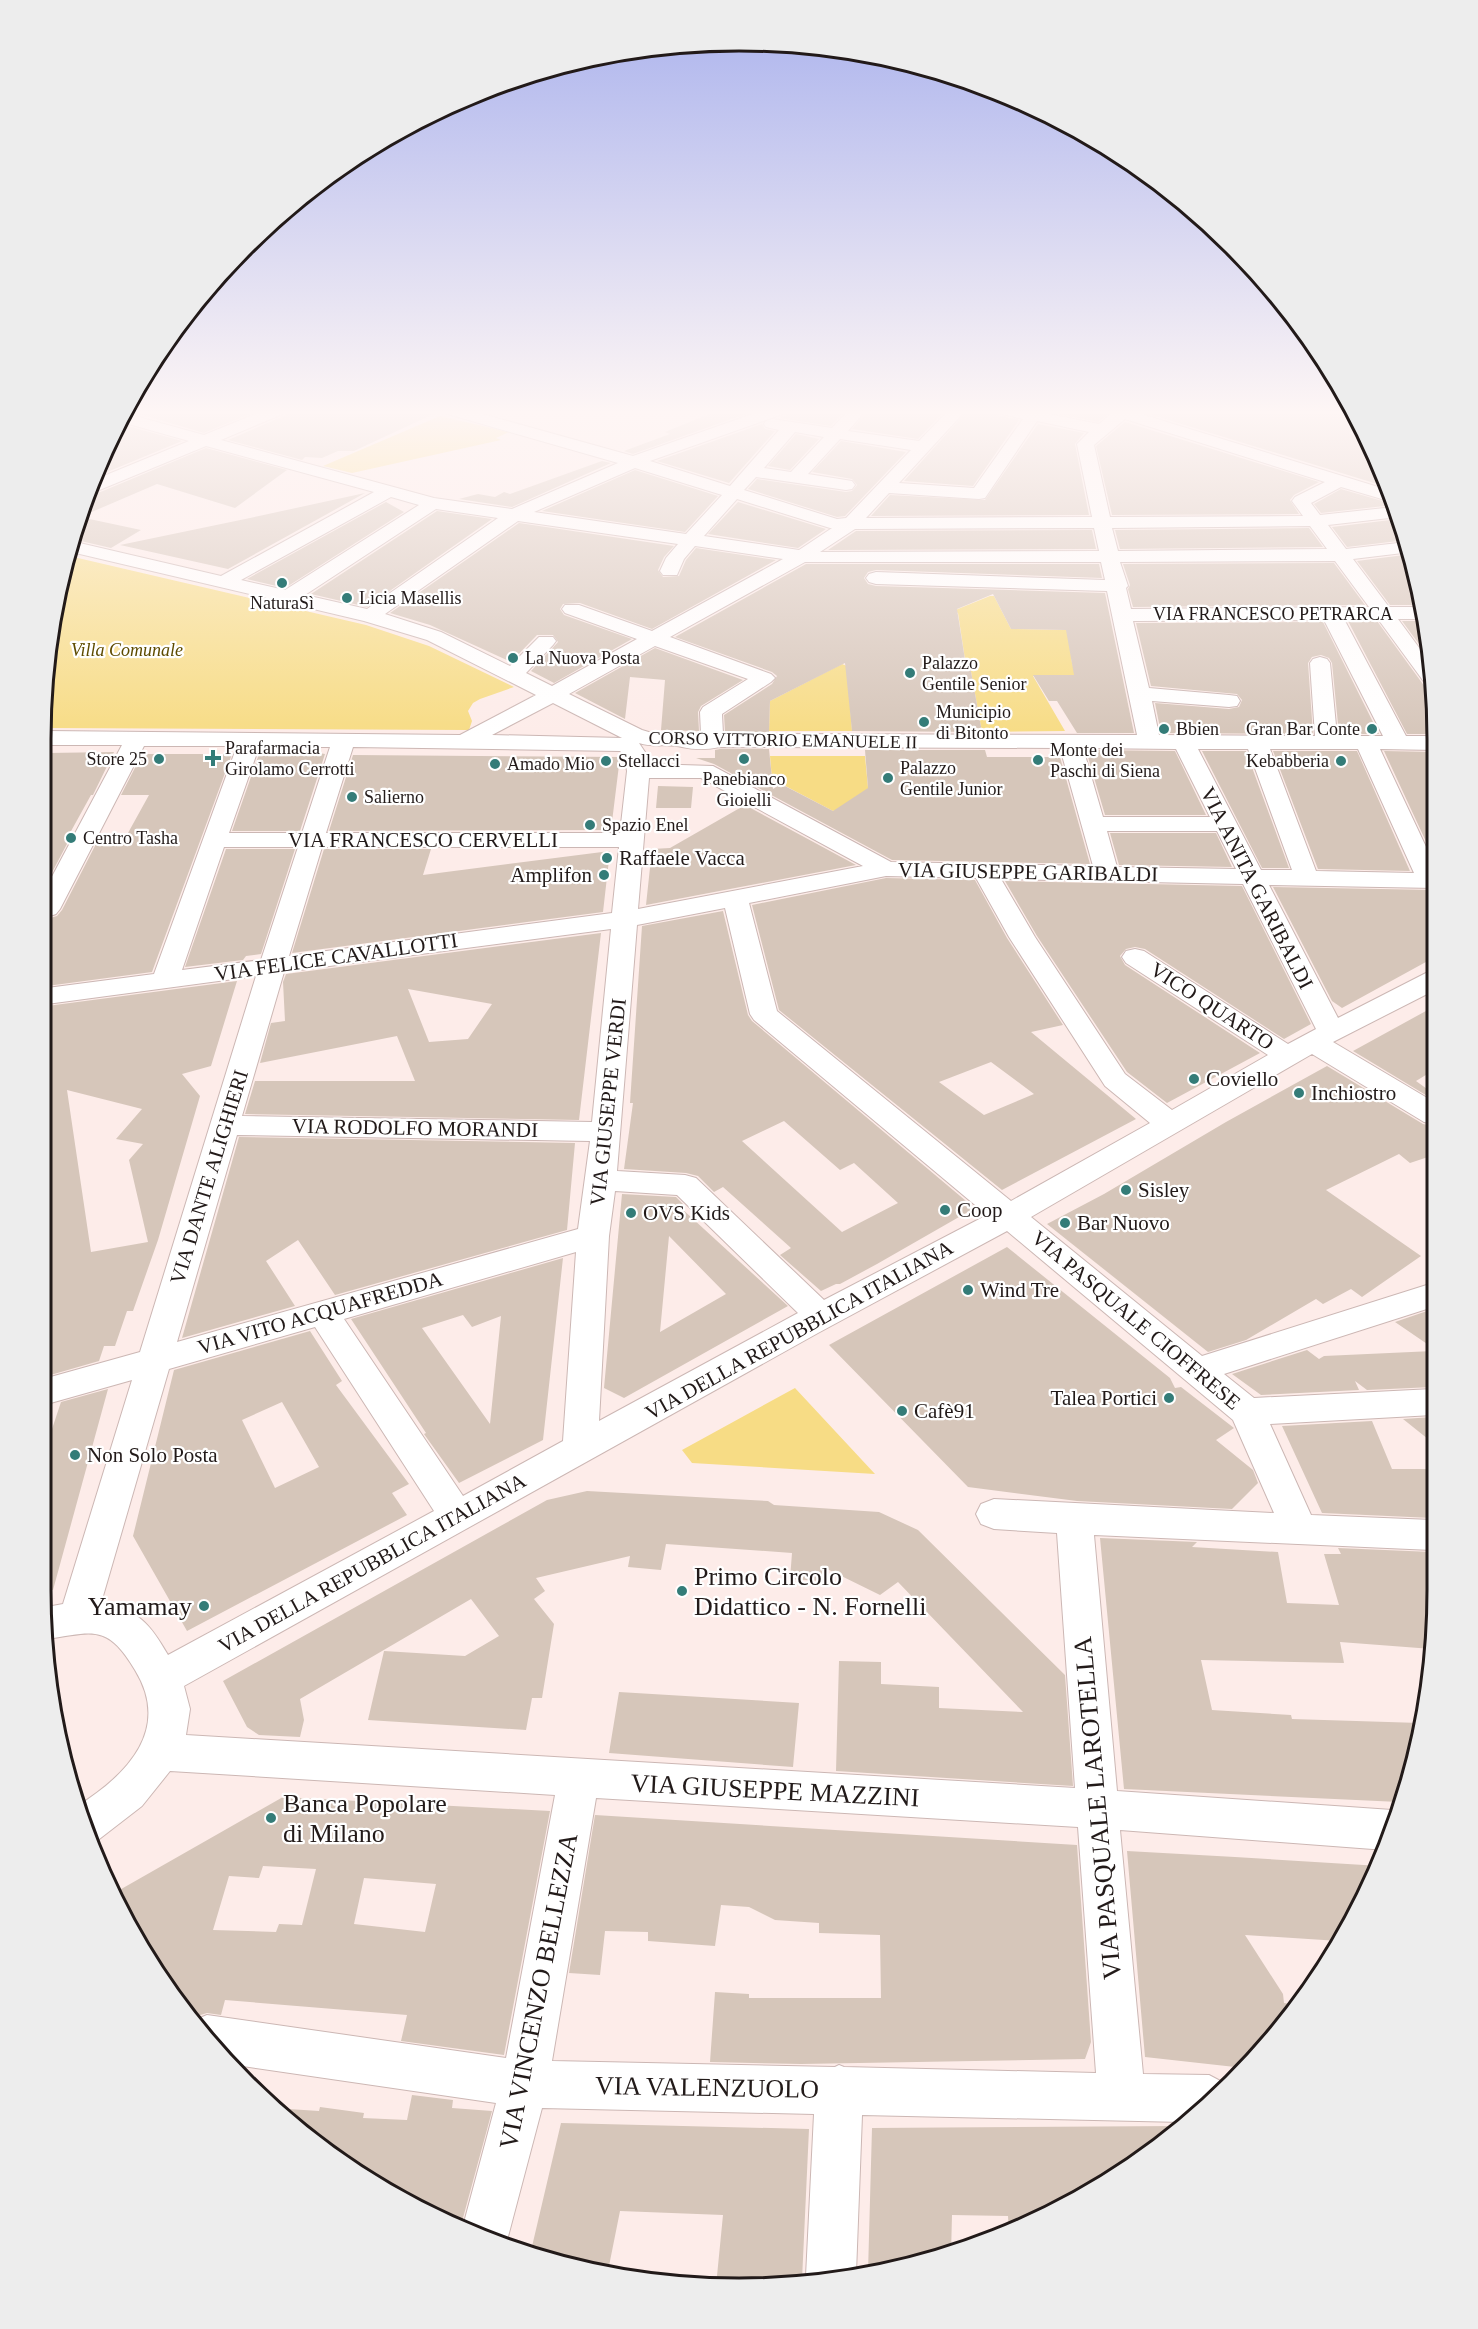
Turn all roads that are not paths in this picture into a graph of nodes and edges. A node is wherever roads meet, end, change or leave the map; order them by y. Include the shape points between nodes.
1 (339, 519) edge
2 (409, 519) edge
3 (508, 519) edge
4 (547, 519) edge
5 (709, 519) edge
6 (819, 519) edge
7 (857, 519) edge
8 (1102, 519) edge
9 (1336, 519) edge
10 (1315, 521) junction
11 (1103, 523) junction
12 (851, 525) junction
13 (690, 540) junction
14 (78, 548) edge
15 (1400, 548) edge
16 (1340, 555) junction
17 (802, 556) junction
18 (1111, 558) junction
19 (670, 571) dead end
20 (876, 578) dead end
21 (225, 581) junction
22 (1118, 586) junction
23 (290, 596) junction
24 (572, 609) dead end
25 (1385, 613) junction
26 (1415, 613) edge
27 (1331, 614) junction
28 (370, 615) junction
29 (1124, 615) junction
30 (654, 639) junction
31 (546, 641) dead end
32 (1320, 663) dead end
33 (1423, 666) edge
34 (521, 677) junction
35 (554, 694) junction
36 (1141, 694) junction
37 (1229, 701) dead end
38 (509, 717) junction
39 (51, 738) edge
40 (136, 739) junction
41 (344, 739) junction
42 (249, 740) junction
43 (465, 740) junction
44 (713, 742) junction
45 (1070, 743) junction
46 (1150, 743) junction
47 (1184, 743) junction
48 (1427, 743) edge
49 (1257, 744) junction
50 (1327, 744) junction
51 (1366, 744) junction
52 (1398, 744) junction
53 (637, 757) junction
54 (1093, 824) junction
55 (1225, 824) junction
56 (214, 840) junction
57 (313, 840) junction
58 (632, 840) junction
59 (886, 869) junction
60 (1427, 869) edge
61 (984, 870) junction
62 (1107, 874) junction
63 (1253, 878) junction
64 (1307, 879) junction
65 (1427, 881) edge
66 (735, 897) junction
67 (51, 900) edge
68 (626, 919) junction
69 (1135, 957) dead end
70 (273, 964) junction
71 (165, 980) junction
72 (1427, 989) edge
73 (51, 995) edge
74 (1310, 1043) junction
75 (1427, 1111) edge
76 (1169, 1123) junction
77 (225, 1125) junction
78 (605, 1132) junction
79 (601, 1180) junction
80 (1010, 1216) junction
81 (593, 1236) junction
82 (1427, 1297) edge
83 (322, 1312) junction
84 (821, 1316) junction
85 (154, 1359) junction
86 (1197, 1370) junction
87 (51, 1389) edge
88 (1427, 1402) edge
89 (1247, 1412) junction
90 (580, 1449) junction
91 (994, 1514) dead end
92 (457, 1517) junction
93 (1074, 1519) junction
94 (1299, 1529) junction
95 (1427, 1536) edge
96 (62, 1620) edge
97 (161, 1679) junction
98 (158, 1752) junction
99 (579, 1778) junction
100 (1096, 1809) junction
101 (91, 1820) edge
102 (1383, 1829) edge
103 (218, 2040) edge
104 (525, 2084) junction
105 (839, 2089) junction
106 (1121, 2096) junction
107 (1202, 2098) edge
108 (486, 2230) edge
109 (831, 2272) edge

1 - 21 street
2 - 23 street
3 - 28 street
4 - 13 street
5 - 13 street
6 - 12 street
7 - 12 street
8 - 11 street
9 - 10 street
10 - 11 street
10 - 16 street
11 - 12 street
11 - 18 street
12 - 17 street
13 - 17 street
13 - 19 street
14 - 21 street
15 - 16 street
16 - 18 street
16 - 25 street
17 - 18 street
17 - 30 street
18 - 22 street
20 - 22 street
21 - 23 street
22 - 29 street
23 - 28 street
24 - 30 street
25 - 26 street, VIA FRANCESCO PETRARCA
25 - 27 street, VIA FRANCESCO PETRARCA
25 - 33 street
27 - 29 street, VIA FRANCESCO PETRARCA
27 - 52 street
28 - 34 street via 434,636
29 - 36 street
30 - 35 street
30 - 44 street via 764,678 711,712
31 - 34 street
32 - 50 street
34 - 35 street
34 - 38 street via 522,700
35 - 38 street
35 - 53 street
36 - 37 street
36 - 46 street
38 - 43 street
39 - 40 street
40 - 42 street
40 - 67 street
41 - 42 street
41 - 43 street
41 - 57 street, VIA DANTE ALIGHIERI
42 - 56 street
43 - 53 street via 615,743 630,746
44 - 45 street, CORSO VITTORIO EMANUELE II
44 - 53 street, CORSO VITTORIO EMANUELE II
45 - 46 street, CORSO VITTORIO EMANUELE II
45 - 54 street
46 - 47 street, CORSO VITTORIO EMANUELE II
47 - 49 street, CORSO VITTORIO EMANUELE II
47 - 55 street, VIA ANITA GARIBALDI
48 - 52 street, CORSO VITTORIO EMANUELE II
49 - 50 street, CORSO VITTORIO EMANUELE II
49 - 64 street
50 - 51 street, CORSO VITTORIO EMANUELE II
51 - 52 street, CORSO VITTORIO EMANUELE II
51 - 60 street
53 - 58 street, VIA GIUSEPPE VERDI
53 - 59 street via 705,771
54 - 55 street
54 - 62 street
55 - 63 street, VIA ANITA GARIBALDI
56 - 57 street, VIA FRANCESCO CERVELLI
56 - 71 street
57 - 58 street, VIA FRANCESCO CERVELLI
57 - 70 street, VIA DANTE ALIGHIERI
58 - 68 street, VIA GIUSEPPE VERDI
59 - 61 street, VIA GIUSEPPE GARIBALDI
59 - 66 street, VIA GIUSEPPE GARIBALDI
61 - 62 street, VIA GIUSEPPE GARIBALDI
61 - 76 street via 1022,937 1115,1080
62 - 63 street, VIA GIUSEPPE GARIBALDI
63 - 64 street, VIA GIUSEPPE GARIBALDI
63 - 74 street, VIA ANITA GARIBALDI
64 - 65 street, VIA GIUSEPPE GARIBALDI
66 - 68 street, VIA GIUSEPPE GARIBALDI
66 - 80 street, VIA PASQUALE CIOFFRESE via 764,1014
68 - 70 street, VIA FELICE CAVALLOTTI
68 - 78 street, VIA GIUSEPPE VERDI
69 - 74 street, VICO QUARTO
70 - 71 street, VIA FELICE CAVALLOTTI
70 - 77 street, VIA DANTE ALIGHIERI
71 - 73 street, VIA FELICE CAVALLOTTI
72 - 74 street, VIA DELLA REPUBBLICA ITALIANA
74 - 75 street, VICO QUARTO
74 - 76 street, VIA DELLA REPUBBLICA ITALIANA
76 - 80 street, VIA DELLA REPUBBLICA ITALIANA
77 - 78 street, VIA RODOLFO MORANDI
77 - 85 street, VIA DANTE ALIGHIERI
78 - 79 street, VIA GIUSEPPE VERDI
79 - 81 street, VIA GIUSEPPE VERDI
79 - 84 street via 685,1185
80 - 84 street, VIA DELLA REPUBBLICA ITALIANA
80 - 86 street, VIA PASQUALE CIOFFRESE
81 - 83 street, VIA VITO ACQUAFREDDA
81 - 90 street, VIA GIUSEPPE VERDI
82 - 86 street
83 - 85 street, VIA VITO ACQUAFREDDA
83 - 92 street
84 - 90 street, VIA DELLA REPUBBLICA ITALIANA
85 - 87 street, VIA VITO ACQUAFREDDA
85 - 96 street, VIA DANTE ALIGHIERI
86 - 89 street, VIA PASQUALE CIOFFRESE
88 - 89 street
89 - 94 street, VIA PASQUALE CIOFFRESE
90 - 92 street, VIA DELLA REPUBBLICA ITALIANA
91 - 93 street
92 - 97 street, VIA DELLA REPUBBLICA ITALIANA
93 - 94 street
93 - 100 street, VIA PASQUALE LAROTELLA
94 - 95 street
96 - 97 street via 117,1623 135,1635
97 - 98 street via 170,1708
98 - 99 street, VIA GIUSEPPE MAZZINI
98 - 101 street via 125,1797
99 - 100 street, VIA GIUSEPPE MAZZINI
99 - 104 street, VIA VINCENZO BELLEZZA
100 - 102 street, VIA GIUSEPPE MAZZINI
100 - 106 street, VIA PASQUALE LAROTELLA
103 - 104 street, VIA VALENZUOLO
104 - 105 street, VIA VALENZUOLO
104 - 108 street, VIA VINCENZO BELLEZZA
105 - 106 street, VIA VALENZUOLO
105 - 109 street
106 - 107 street, VIA VALENZUOLO

